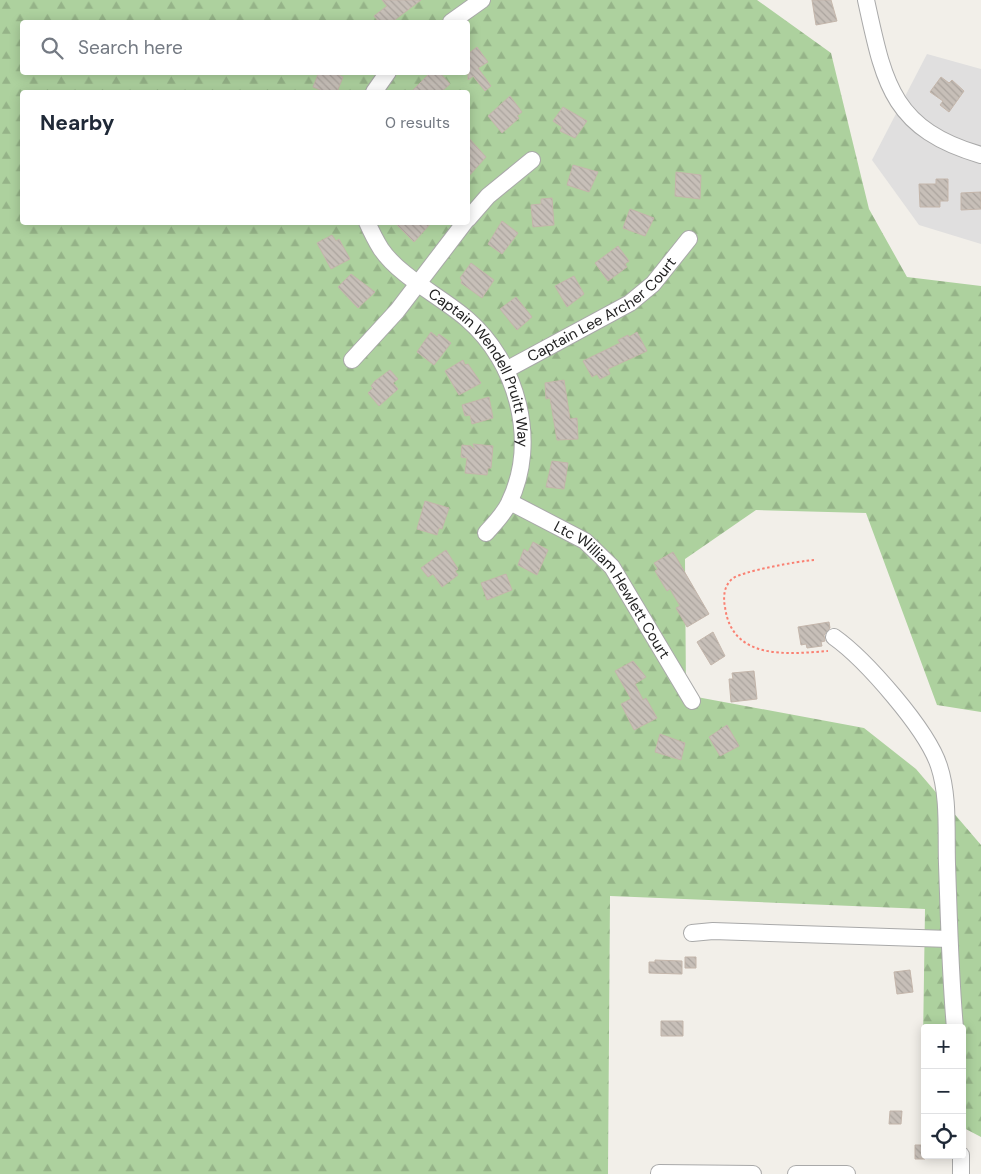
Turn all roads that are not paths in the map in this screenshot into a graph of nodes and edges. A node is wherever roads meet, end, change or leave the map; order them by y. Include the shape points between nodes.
1 (482, 0) edge
2 (866, 0) edge
3 (454, 20) edge
4 (386, 75) edge
5 (375, 90) edge
6 (981, 155) edge
7 (532, 160) dead end
8 (470, 217) edge
9 (369, 225) edge
10 (462, 225) edge
11 (689, 239) dead end
12 (417, 283) junction
13 (352, 360) dead end
14 (506, 370) junction
15 (510, 502) junction
16 (486, 533) dead end
17 (834, 637) dead end
18 (692, 701) dead end
19 (692, 933) dead end
20 (949, 939) junction
21 (955, 1024) edge
22 (961, 1159) edge
23 (659, 1173) edge
24 (753, 1174) edge
25 (796, 1174) edge
26 (847, 1174) edge
27 (961, 1174) edge

1 - 3 street
2 - 6 street via 878,60 893,95 909,118 960,149
4 - 5 street
7 - 8 street via 488,196
9 - 12 street, Captain Wendell Pruitt Way via 382,250
10 - 12 street
11 - 14 street, Captain Lee Archer Court via 658,278 630,303
12 - 13 street via 397,311
12 - 14 street, Captain Wendell Pruitt Way via 467,319 496,351
14 - 15 street, Captain Wendell Pruitt Way via 518,400 523,433 520,465
15 - 16 street, Captain Wendell Pruitt Way
15 - 18 street, Ltc William Hewlett Court via 585,541 612,567
17 - 20 street via 899,704 940,767 946,809
19 - 20 street via 845,934
20 - 21 street
22 - 27 street
23 - 24 street
25 - 26 street

